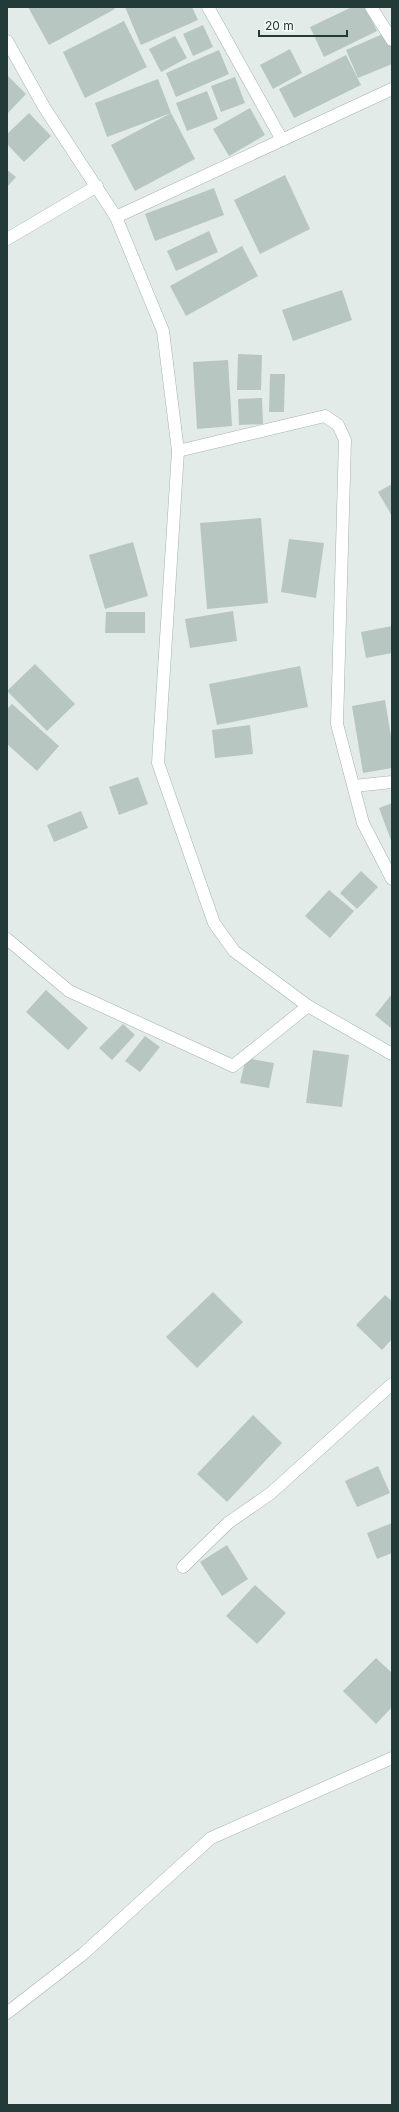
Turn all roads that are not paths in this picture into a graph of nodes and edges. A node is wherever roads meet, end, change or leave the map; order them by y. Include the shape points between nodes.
1 (208, 7) edge
2 (371, 7) edge
3 (392, 40) edge
4 (7, 41) edge
5 (392, 89) edge
6 (282, 140) junction
7 (97, 186) junction
8 (116, 217) junction
9 (7, 239) edge
10 (178, 451) junction
11 (392, 782) edge
12 (354, 786) junction
13 (392, 879) edge
14 (7, 939) edge
15 (308, 1006) junction
16 (392, 1054) edge
17 (392, 1384) edge
18 (183, 1568) dead end
19 (392, 1758) edge
20 (7, 2013) edge

1 - 6 street
2 - 3 street
4 - 7 street via 44,107
5 - 6 street
6 - 8 street
7 - 8 street
7 - 9 street
8 - 10 street via 163,331
10 - 12 street via 325,416 338,425 345,440 337,724
10 - 15 street via 158,762 214,923 234,951
11 - 12 street
12 - 13 street via 363,823
14 - 15 street via 69,991 233,1066
15 - 16 street
17 - 18 street via 271,1493 228,1523
19 - 20 street via 211,1838 82,1954

